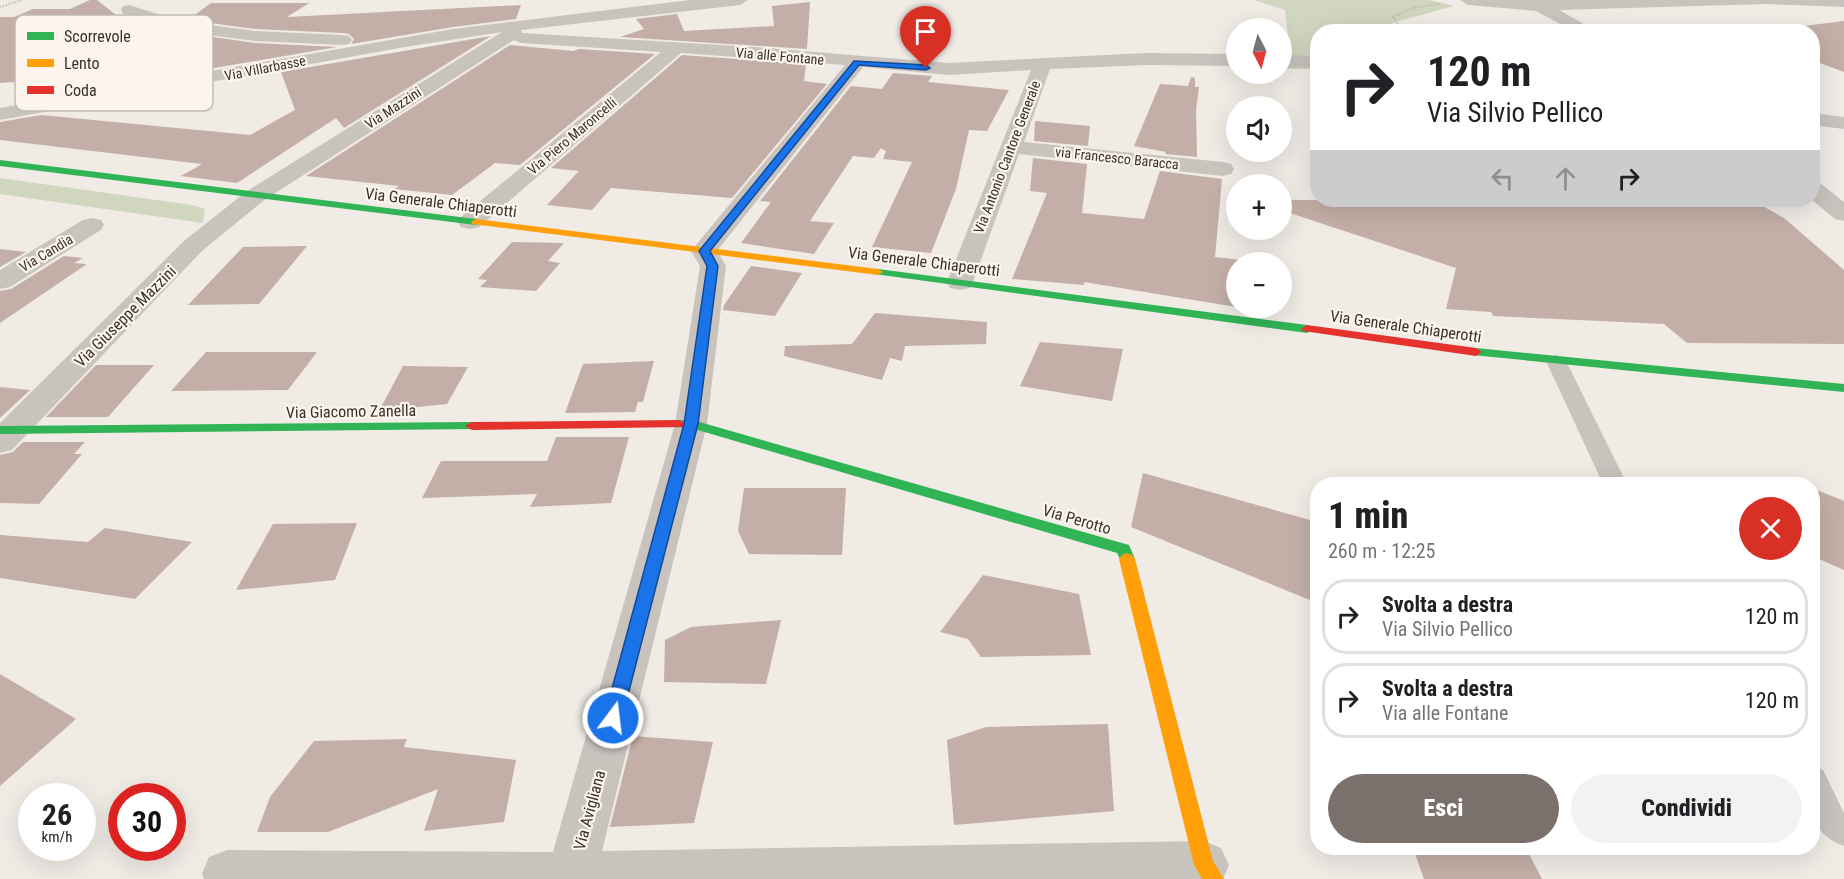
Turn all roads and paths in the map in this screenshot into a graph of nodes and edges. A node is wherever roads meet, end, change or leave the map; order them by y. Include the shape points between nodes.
1 (22, 0) edge
2 (557, 0) edge
3 (624, 0) edge
4 (740, 0) edge
5 (1468, 0) edge
6 (1766, 0) edge
7 (1844, 2) edge
8 (1538, 6) junction
9 (0, 7) edge
10 (609, 8) dead end
11 (129, 10) dead end
12 (144, 15) edge
13 (533, 23) junction
14 (1398, 24) edge
15 (1574, 24) edge
16 (213, 31) edge
17 (505, 36) junction
18 (389, 45) junction
19 (675, 49) junction
20 (1226, 60) edge
21 (1292, 61) edge
22 (1310, 62) edge
23 (857, 63) junction
24 (1042, 66) junction
25 (213, 78) edge
26 (18, 111) edge
27 (0, 114) edge
28 (1820, 119) edge
29 (1844, 123) edge
30 (1011, 147) junction
31 (3, 165) edge
32 (1223, 169) dead end
33 (1820, 194) edge
34 (255, 196) junction
35 (1844, 214) edge
36 (470, 222) junction
37 (92, 225) dead end
38 (704, 251) junction
39 (0, 281) edge
40 (960, 282) junction
41 (1556, 361) junction
42 (1844, 388) edge
43 (691, 424) junction
44 (4, 434) edge
45 (1612, 477) edge
46 (1820, 797) edge
47 (1844, 831) edge
48 (1209, 872) edge
49 (226, 874) dead end
50 (570, 878) edge

1 - 9 path
2 - 13 street
3 - 10 street
4 - 13 street, Via Villarbasse
5 - 8 street
5 - 14 path via 1416,7 1393,17
6 - 7 street
6 - 8 street
8 - 15 street
11 - 12 street, Via Villarbasse
13 - 17 street, Via Mazzini
13 - 18 street, Via Villarbasse
16 - 18 street, Via Villarbasse
17 - 19 street, Via alle Fontane
17 - 34 street, Via Mazzini
18 - 25 street, Via Villarbasse
19 - 23 street, Via alle Fontane via 754,52
19 - 36 street, Via Piero Maroncelli
20 - 24 street, Via alle Fontane via 1146,59
21 - 22 street
23 - 24 street, Via alle Fontane via 949,69
23 - 38 street
24 - 30 street, Via Antonio Cantore Generale
26 - 27 street, Via Villarbasse
28 - 29 street
30 - 32 street, via Francesco Baracca
30 - 40 street, Via Antonio Cantore Generale
31 - 34 street, Via Generale Chiaperotti
33 - 35 street
34 - 36 street, Via Generale Chiaperotti
34 - 44 street, Via Giuseppe Mazzini via 194,246
36 - 38 street, Via Generale Chiaperotti
37 - 39 street, Via Candia
38 - 40 street, Via Generale Chiaperotti
38 - 43 street, Via Avigliana via 713,266
40 - 41 street, Via Generale Chiaperotti
41 - 42 street, Via Generale Chiaperotti
41 - 45 lane
43 - 44 street, Via Giacomo Zanella
43 - 48 street, Via Perotto via 1124,549
43 - 50 street, Via Avigliana
46 - 47 lane via 1832,823
48 - 50 street
49 - 50 street

